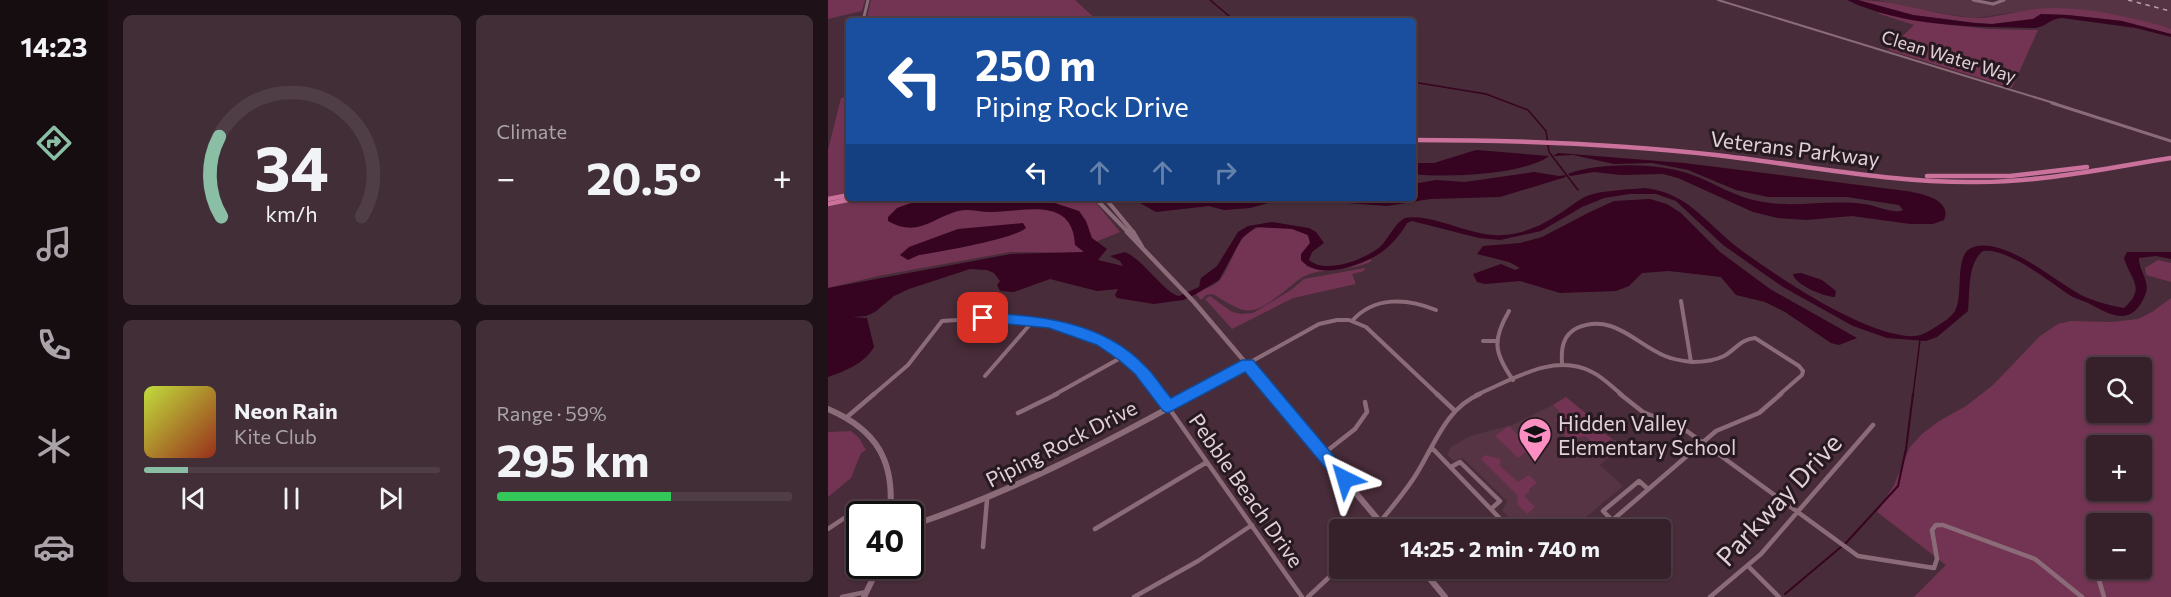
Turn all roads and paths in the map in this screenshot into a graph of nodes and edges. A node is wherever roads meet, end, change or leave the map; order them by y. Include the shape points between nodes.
1 (868, 0) edge
2 (1718, 0) edge
3 (1973, 0) edge
4 (2004, 0) edge
5 (864, 18) edge
6 (1416, 138) edge
7 (2171, 141) edge
8 (2171, 156) edge
9 (846, 196) edge
10 (846, 200) edge
11 (1098, 201) edge
12 (1107, 201) edge
13 (828, 202) edge
14 (1142, 247) junction
15 (1682, 301) dead end
16 (1436, 310) dead end
17 (1509, 311) dead end
18 (1034, 321) junction
19 (1352, 321) junction
20 (1483, 341) dead end
21 (1496, 341) junction
22 (1124, 356) junction
23 (1691, 362) junction
24 (1562, 363) junction
25 (1247, 364) junction
26 (985, 375) dead end
27 (1513, 380) junction
28 (1365, 402) dead end
29 (1168, 407) junction
30 (828, 409) edge
31 (1454, 410) junction
32 (1018, 413) dead end
33 (847, 417) junction
34 (1872, 425) dead end
35 (1702, 442) junction
36 (1432, 448) junction
37 (1323, 454) junction
38 (1207, 462) junction
39 (1451, 467) junction
40 (1648, 489) junction
41 (987, 500) junction
42 (890, 501) edge
43 (1491, 509) junction
44 (1798, 512) junction
45 (846, 517) edge
46 (1378, 519) edge
47 (1383, 519) edge
48 (1501, 519) edge
49 (1611, 519) edge
50 (1613, 519) edge
51 (924, 521) edge
52 (1252, 525) junction
53 (828, 529) edge
54 (1095, 529) dead end
55 (983, 547) dead end
56 (1748, 566) junction
57 (1329, 577) edge
58 (872, 579) edge
59 (1429, 579) edge
60 (2099, 579) edge
61 (865, 594) edge
62 (842, 597) edge
63 (1134, 597) edge
64 (1302, 597) edge
65 (1308, 597) edge
66 (1445, 597) edge
67 (1710, 597) edge
68 (1779, 597) edge
69 (2082, 597) edge
70 (2104, 597) edge

1 - 5 street
2 - 7 street, Clean Water Way
3 - 4 street via 1994,4
6 - 8 main road, Veterans Parkway via 1560,141 1951,182 2013,181
9 - 13 main road
10 - 13 main road
11 - 14 street
12 - 14 street
14 - 25 street
15 - 23 street
16 - 19 street via 1416,303 1394,302 1363,308
17 - 21 street
18 - 22 street, Pebble Beach Drive via 1082,333
18 - 26 street
18 - 33 street, Pebble Beach Drive via 942,321 908,365
19 - 25 street, Piping Rock Drive via 1319,324
19 - 31 street via 1366,327
20 - 21 street
21 - 27 street via 1498,356
22 - 29 street, Pebble Beach Drive via 1149,380
22 - 32 street
23 - 24 street via 1665,357 1623,330 1599,323 1580,327 1566,337 1561,346
23 - 35 street via 1722,357 1752,337 1805,371 1759,413 1722,428
24 - 27 street
24 - 35 street via 1589,370 1643,412 1677,425
25 - 29 street, Piping Rock Drive
25 - 37 street
27 - 31 street
28 - 37 street via 1367,411 1355,429
29 - 38 street, Pebble Beach Drive
29 - 41 street, Piping Rock Drive
30 - 33 street
31 - 36 street
33 - 42 street via 872,436 884,455 891,480
34 - 44 street, Parkway Drive
35 - 40 street
35 - 44 street
36 - 39 street
36 - 47 street
37 - 46 street
38 - 52 street, Pebble Beach Drive
38 - 54 street
39 - 43 street
39 - 43 street via 1460,462 1500,501
40 - 49 street via 1637,482 1603,510
40 - 50 street
41 - 51 street, Piping Rock Drive
41 - 55 street
43 - 48 street
44 - 56 street, Parkway Drive
44 - 69 street via 1857,556 1932,568 1937,565 1932,530 1943,525 2035,559
45 - 53 street
52 - 63 street
52 - 64 street, Pebble Beach Drive
56 - 67 street, Parkway Drive
56 - 68 street
57 - 65 street
58 - 61 street
59 - 66 street
60 - 70 street
61 - 62 street

